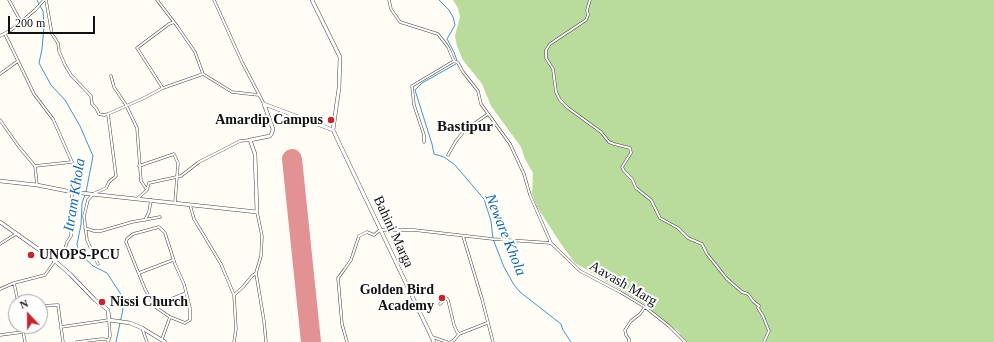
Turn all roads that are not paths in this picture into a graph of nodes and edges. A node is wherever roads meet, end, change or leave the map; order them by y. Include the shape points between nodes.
1 (9, 0) edge
2 (45, 0) edge
3 (157, 0) edge
4 (214, 0) edge
5 (312, 0) edge
6 (389, 0) edge
7 (590, 0) edge
8 (21, 22) junction
9 (174, 22) junction
10 (5, 34) junction
11 (0, 36) edge
12 (18, 61) junction
13 (454, 61) junction
14 (0, 74) edge
15 (203, 74) junction
16 (111, 76) dead end
17 (163, 88) junction
18 (259, 95) junction
19 (264, 104) junction
20 (126, 105) junction
21 (108, 114) junction
22 (488, 114) junction
23 (0, 120) edge
24 (333, 130) junction
25 (250, 140) junction
26 (424, 142) dead end
27 (448, 155) dead end
28 (34, 166) junction
29 (139, 166) junction
30 (177, 177) junction
31 (0, 181) edge
32 (37, 186) junction
33 (147, 190) junction
34 (72, 192) junction
35 (92, 194) junction
36 (138, 198) junction
37 (151, 200) junction
38 (176, 202) junction
39 (190, 204) junction
40 (257, 212) junction
41 (160, 217) dead end
42 (145, 220) junction
43 (0, 222) edge
44 (85, 228) junction
45 (380, 230) junction
46 (16, 234) junction
47 (463, 236) junction
48 (551, 243) junction
49 (0, 244) edge
50 (174, 259) junction
51 (55, 261) junction
52 (98, 264) dead end
53 (139, 273) junction
54 (256, 273) junction
55 (14, 283) junction
56 (0, 289) edge
57 (186, 293) junction
58 (16, 294) edge
59 (234, 295) junction
60 (440, 304) dead end
61 (48, 306) edge
62 (154, 306) junction
63 (645, 307) junction
64 (170, 317) junction
65 (109, 320) junction
66 (487, 323) junction
67 (61, 327) junction
68 (142, 328) junction
69 (459, 334) junction
70 (431, 337) junction
71 (108, 341) edge
72 (163, 341) edge
73 (453, 341) edge
74 (63, 342) edge
75 (77, 342) edge
76 (147, 342) edge
77 (234, 342) edge
78 (266, 342) edge
79 (347, 342) edge
80 (434, 342) edge
81 (447, 342) edge
82 (493, 342) edge
83 (629, 342) edge
84 (684, 342) edge
85 (764, 342) edge

1 - 8 street
2 - 8 street
2 - 21 street via 52,34 58,43 65,65 90,96 99,114
3 - 9 street
4 - 18 street
5 - 24 street via 340,57
6 - 13 street via 391,9 400,22 438,34
7 - 85 street via 586,20 550,44 546,50 546,58 553,69 556,92 560,100 601,132 609,142 630,148 631,153 622,167 636,188 648,197 660,218 678,228 688,238 702,244 728,279 759,306 769,331
8 - 10 street
9 - 15 street via 195,52
9 - 17 street via 137,48
10 - 11 street
10 - 12 street
12 - 14 street
12 - 28 street via 34,94 53,119 72,162
13 - 22 street via 478,91 481,104
13 - 26 street via 412,86 414,105
15 - 17 street
15 - 18 street via 232,92
16 - 20 street via 114,87
17 - 20 street
18 - 19 street
19 - 24 street
19 - 25 street via 273,129 272,133 270,136
20 - 21 street
20 - 29 street via 137,128
21 - 35 street via 116,176 106,188
22 - 27 street via 465,130
22 - 48 street via 510,144
23 - 28 street
24 - 45 street, Bahini Marga
25 - 30 street via 240,141 199,162
25 - 40 street via 255,154
28 - 32 street
29 - 30 street via 174,154 178,163
29 - 33 street via 141,180
30 - 33 street via 149,183
30 - 38 street
31 - 32 street
32 - 34 street
33 - 36 street
34 - 35 street
34 - 51 street via 71,236 64,252
35 - 36 street
35 - 44 street via 84,216
36 - 37 street
37 - 38 street
37 - 42 street
38 - 39 street
39 - 40 street
39 - 59 street via 194,219 221,264
40 - 54 street via 262,236 261,256
41 - 42 street
42 - 44 street via 101,231
43 - 46 street
44 - 52 street via 87,240
45 - 47 street via 414,230
45 - 70 street, Bahini Marga
45 - 79 street via 374,235 367,232 359,236 351,260 338,278 342,324
46 - 49 street
46 - 51 street
47 - 48 street
47 - 66 street
48 - 63 street, Aavash Marg via 580,271
50 - 53 street
50 - 53 street via 165,233 159,227 133,234 126,242
50 - 57 street
51 - 55 street via 45,275
51 - 65 street via 108,310
53 - 62 street
54 - 59 street
54 - 78 street
55 - 56 street
55 - 58 street
57 - 62 street
57 - 64 street via 190,320 185,323
59 - 77 street
60 - 69 street via 446,298 448,300
61 - 67 street via 58,305
62 - 64 street
63 - 83 street via 625,330
63 - 84 street, Aavash Marg
64 - 72 street
65 - 67 street
65 - 68 street via 126,322
65 - 71 street
66 - 69 street
66 - 82 street
67 - 74 street
68 - 72 street
68 - 76 street
69 - 73 street
70 - 80 street, Bahini Marga
70 - 81 street
71 - 75 street via 102,339

